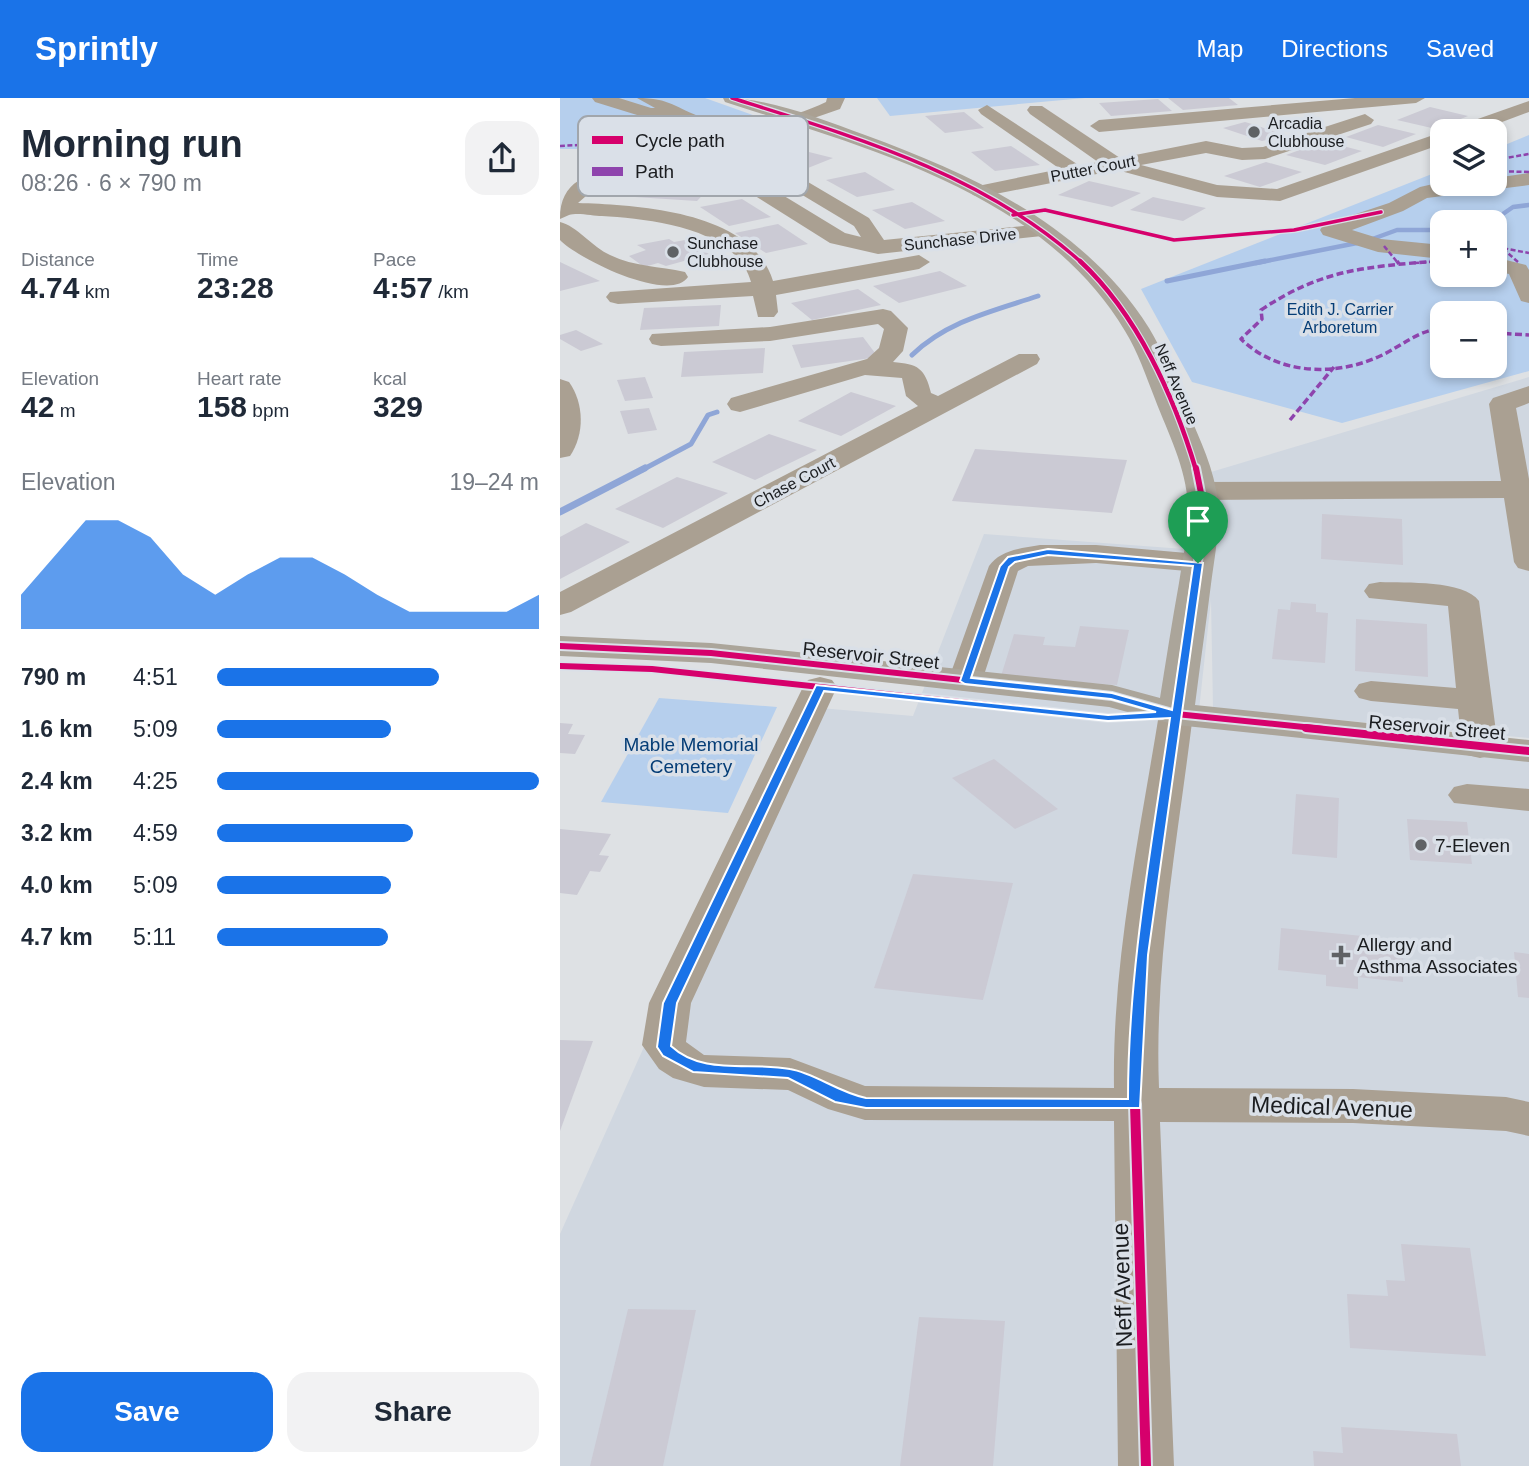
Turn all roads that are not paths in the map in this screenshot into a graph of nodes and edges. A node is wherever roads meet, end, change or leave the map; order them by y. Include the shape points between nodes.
1 (601, 98) edge
2 (646, 98) edge
3 (732, 98) edge
4 (836, 98) edge
5 (1252, 98) edge
6 (1416, 98) edge
7 (1528, 102) edge
8 (987, 110) dead end
9 (1036, 110) dead end
10 (1269, 110) junction
11 (1080, 111) dead end
12 (679, 112) junction
13 (686, 116) edge
14 (787, 116) edge
15 (807, 116) edge
16 (1489, 119) edge
17 (1365, 120) dead end
18 (1188, 121) junction
19 (808, 123) edge
20 (1099, 126) junction
21 (1148, 132) dead end
22 (1312, 137) junction
23 (1430, 142) edge
24 (1139, 152) dead end
25 (1238, 162) dead end
26 (1117, 163) junction
27 (1075, 171) junction
28 (1100, 178) dead end
29 (1529, 179) edge
30 (1181, 182) junction
31 (1507, 182) edge
32 (808, 191) edge
33 (980, 191) junction
34 (1159, 191) junction
35 (1430, 191) edge
36 (578, 195) edge
37 (775, 196) edge
38 (1220, 205) dead end
39 (561, 216) edge
40 (1042, 230) junction
41 (985, 236) junction
42 (878, 247) junction
43 (1430, 250) edge
44 (1507, 267) edge
45 (761, 282) junction
46 (1529, 296) edge
47 (618, 297) dead end
48 (770, 334) junction
49 (661, 339) dead end
50 (1028, 359) dead end
51 (867, 368) junction
52 (560, 387) edge
53 (1529, 394) edge
54 (740, 404) dead end
55 (941, 405) junction
56 (560, 450) edge
57 (1516, 489) junction
58 (1201, 491) junction
59 (1529, 562) edge
60 (1198, 563) junction
61 (1380, 591) dead end
62 (560, 605) edge
63 (560, 646) edge
64 (560, 666) edge
65 (965, 681) junction
66 (820, 687) junction
67 (1371, 691) dead end
68 (1475, 700) junction
69 (1175, 714) junction
70 (1480, 747) junction
71 (1529, 751) edge
72 (1467, 795) dead end
73 (1529, 800) edge
74 (1135, 1104) junction
75 (1529, 1119) edge
76 (1146, 1466) edge

1 - 12 street via 650,114
2 - 12 street
3 - 14 main road, Neff Avenue
4 - 15 street via 834,105
5 - 10 street
6 - 10 lane
7 - 16 street
8 - 27 street
9 - 26 street
10 - 18 lane
11 - 20 street
12 - 13 street
17 - 22 street, Putter Court
18 - 20 lane
18 - 21 street via 1196,127
18 - 22 street via 1265,121
19 - 33 main road, Neff Avenue via 906,157
20 - 24 street
22 - 26 street, Putter Court via 1258,154 1206,147
23 - 30 street via 1273,197 1245,197
25 - 30 street
26 - 27 street, Putter Court
26 - 30 street
27 - 33 street, Putter Court
28 - 34 street
29 - 31 street
30 - 34 street
32 - 42 street via 862,222
33 - 40 main road, Neff Avenue
34 - 38 street
35 - 43 street via 1331,230 1378,246
36 - 39 street
37 - 42 street via 840,238
39 - 45 street via 579,248 635,273
39 - 45 street via 646,214 688,224 739,249
40 - 41 street, Sunchase Drive
40 - 58 main road, Neff Avenue via 1097,277 1134,325 1194,461
41 - 42 street, Sunchase Drive
41 - 45 street via 990,245 980,251 822,282
42 - 45 street
44 - 46 street via 1518,270
45 - 47 street
45 - 48 street
48 - 49 street
48 - 51 street via 883,316 896,328 891,351
50 - 55 street, Chase Court
51 - 54 street
51 - 55 street via 909,372 921,398
52 - 56 street via 569,417
53 - 57 street via 1502,404
55 - 62 street, Chase Court
57 - 58 street
57 - 59 street
58 - 60 main road, Neff Avenue
60 - 65 street via 1048,552 1012,559 1004,566
60 - 69 main road, Neff Avenue
61 - 68 street via 1441,594 1463,601
63 - 65 main road, Reservoir Street via 671,649
64 - 66 main road, Reservoir Street
65 - 69 main road, Reservoir Street via 1112,696
66 - 69 main road, Reservoir Street via 1108,718
66 - 74 street, Medical Avenue via 670,1003 664,1047 679,1061 698,1069 790,1073 827,1093 855,1101
67 - 68 street
68 - 70 street
69 - 70 main road, Reservoir Street
69 - 74 street, Neff Avenue via 1142,955
70 - 71 main road, Reservoir Street
72 - 73 street
74 - 75 street, Medical Avenue via 1353,1106
74 - 76 street, Neff Avenue

